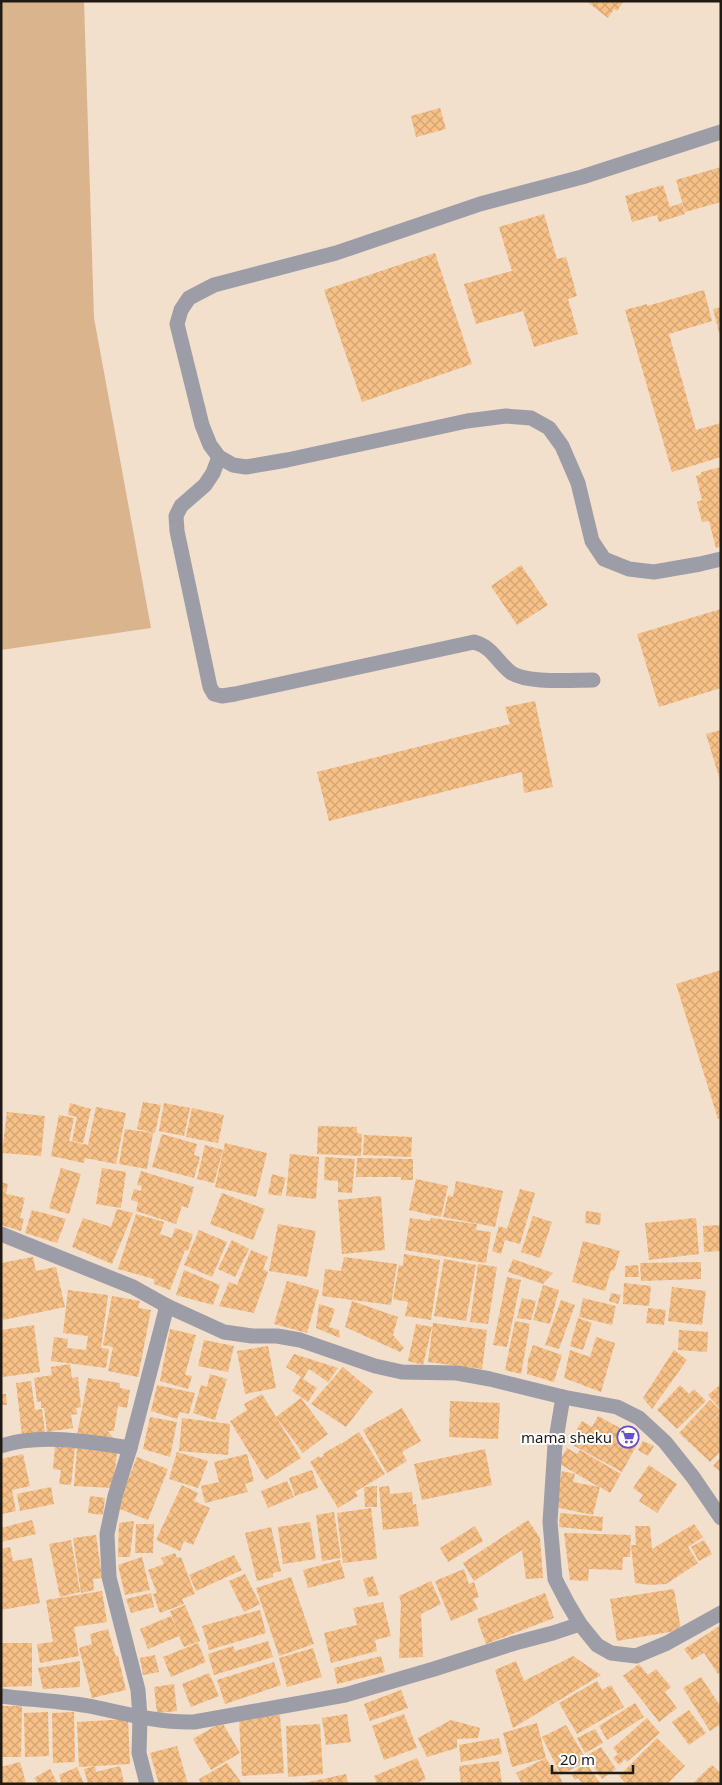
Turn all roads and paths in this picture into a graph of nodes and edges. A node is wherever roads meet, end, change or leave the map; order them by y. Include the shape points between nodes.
1 (721, 132) edge
2 (219, 457) junction
3 (721, 559) edge
4 (593, 680) dead end
5 (1, 1234) edge
6 (167, 1306) junction
7 (563, 1397) junction
8 (1, 1446) edge
9 (130, 1448) junction
10 (721, 1518) edge
11 (721, 1613) edge
12 (580, 1624) junction
13 (1, 1696) edge
14 (140, 1717) junction
15 (147, 1784) edge

1 - 2 street via 582,177 480,204 336,253 214,285 189,298 177,324 202,424 210,445
2 - 3 street via 233,465 246,467 467,421 506,416 531,418 549,428 562,446 578,483 592,541 604,559 629,569 654,572
2 - 4 street via 205,485 180,506 176,516 193,608 214,694 235,694 474,642 483,644 510,672 524,679
5 - 6 street via 133,1287
6 - 7 street via 224,1332 300,1340 402,1372 490,1379
6 - 9 street
7 - 10 street via 617,1407 640,1418 665,1442
7 - 12 street via 554,1445 550,1522 555,1579
8 - 9 street via 49,1440
9 - 14 street via 115,1496 107,1534 107,1555 109,1577 138,1690
11 - 12 street via 636,1656 612,1654 597,1646
12 - 14 street via 345,1695 194,1722
13 - 14 street via 92,1707
14 - 15 street via 139,1753

